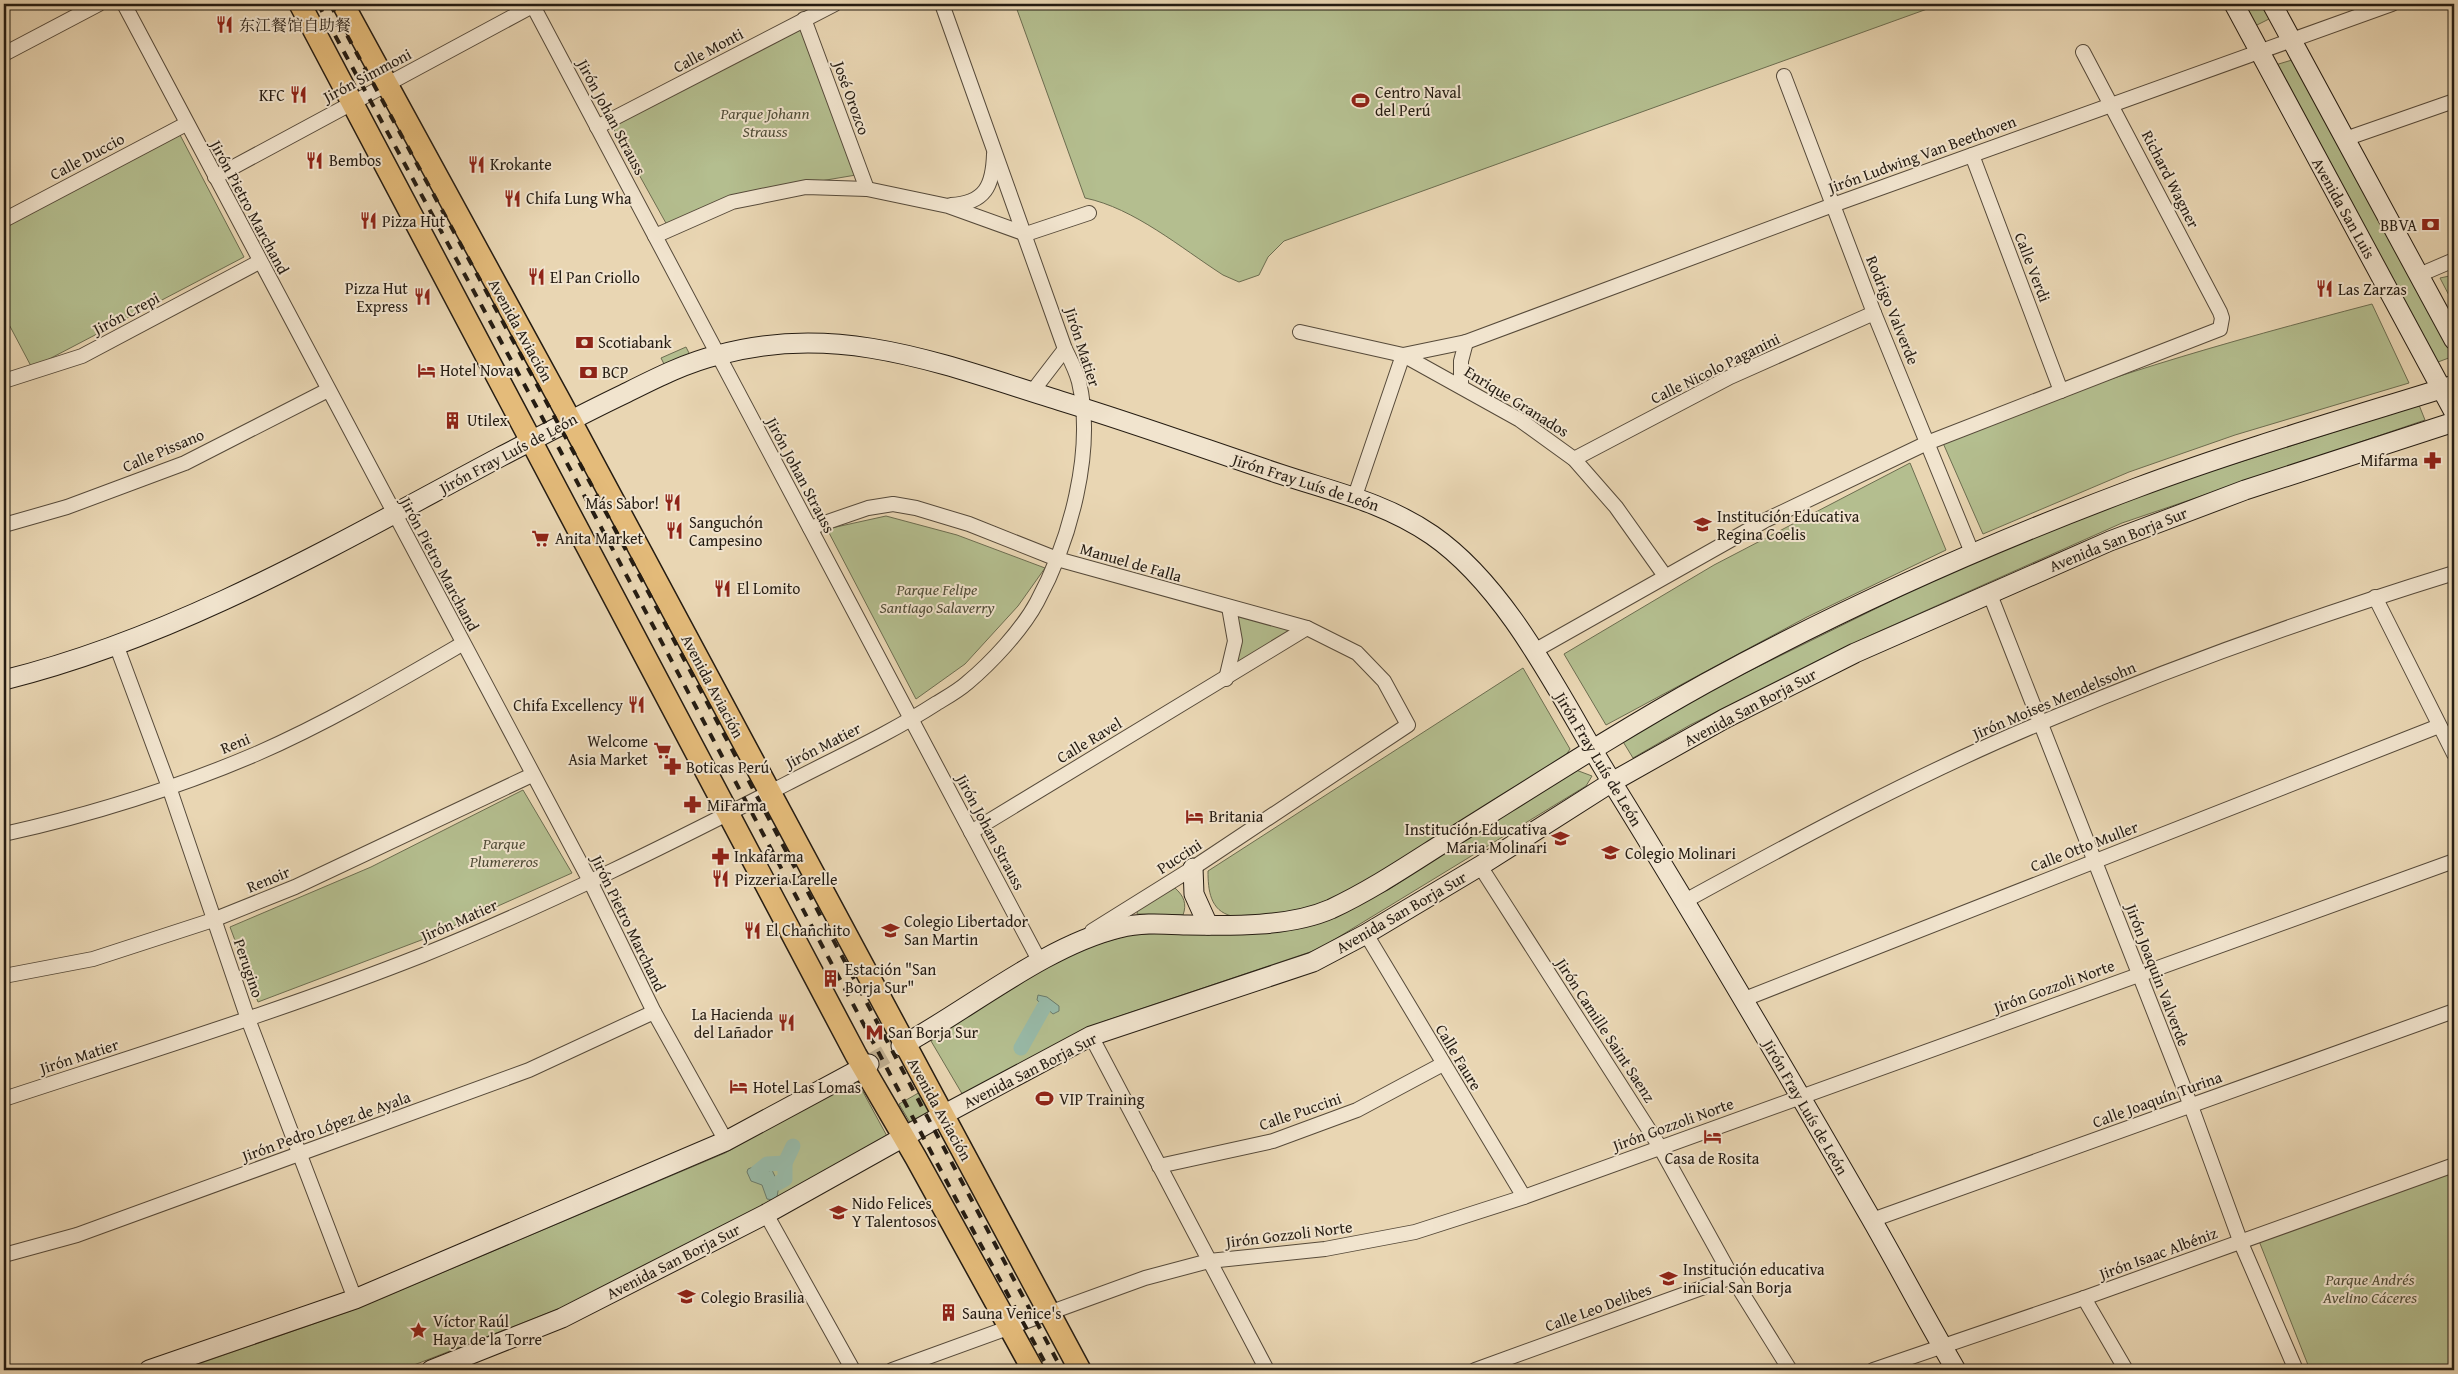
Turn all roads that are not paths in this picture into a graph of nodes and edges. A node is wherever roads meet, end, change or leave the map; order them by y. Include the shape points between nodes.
1 (99, 4) edge
2 (124, 4) edge
3 (300, 4) edge
4 (343, 4) edge
5 (534, 4) edge
6 (835, 4) edge
7 (942, 4) edge
8 (2234, 4) edge
9 (2272, 4) edge
10 (2392, 4) edge
11 (804, 19) junction
12 (2292, 39) junction
13 (2083, 52) dead end
14 (2260, 52) junction
15 (4, 54) edge
16 (1784, 76) dead end
17 (387, 85) junction
18 (2454, 101) edge
19 (351, 104) junction
20 (2113, 105) junction
21 (186, 124) junction
22 (597, 127) junction
23 (2344, 139) junction
24 (994, 145) junction
25 (1972, 155) junction
26 (215, 177) junction
27 (867, 189) junction
28 (1833, 204) junction
29 (948, 206) junction
30 (1089, 213) dead end
31 (4, 220) edge
32 (1026, 234) junction
33 (655, 236) junction
34 (2454, 260) edge
35 (259, 262) junction
36 (2419, 276) junction
37 (1874, 313) junction
38 (1300, 332) dead end
39 (2454, 340) edge
40 (1466, 342) junction
41 (1065, 349) junction
42 (718, 354) junction
43 (1402, 354) junction
44 (4, 381) edge
45 (1461, 386) junction
46 (2448, 387) edge
47 (328, 390) junction
48 (2061, 391) junction
49 (1032, 392) junction
50 (1083, 408) junction
51 (2454, 412) edge
52 (570, 420) junction
53 (2454, 422) edge
54 (532, 441) junction
55 (1927, 443) junction
56 (1574, 459) junction
57 (1355, 496) junction
58 (394, 514) junction
59 (4, 525) edge
60 (810, 528) junction
61 (1973, 555) junction
62 (1057, 559) junction
63 (2454, 573) edge
64 (1665, 576) junction
65 (1989, 592) junction
66 (2375, 598) junction
67 (1229, 607) junction
68 (1307, 628) junction
69 (462, 644) junction
70 (117, 647) junction
71 (1534, 652) junction
72 (1226, 679) junction
73 (4, 680) edge
74 (912, 719) junction
75 (2042, 722) junction
76 (1408, 725) joint
77 (2439, 726) junction
78 (1592, 750) junction
79 (2454, 754) edge
80 (532, 775) junction
81 (1612, 782) junction
82 (169, 787) junction
83 (770, 793) junction
84 (727, 814) junction
85 (971, 832) junction
86 (4, 834) edge
87 (2095, 860) junction
88 (2454, 861) edge
89 (1480, 866) junction
90 (1193, 868) junction
91 (590, 881) junction
92 (1685, 901) junction
93 (213, 920) junction
94 (1208, 925) junction
95 (1366, 934) junction
96 (1067, 947) junction
97 (1040, 962) junction
98 (2139, 974) junction
99 (4, 976) edge
100 (1742, 1000) junction
101 (2454, 1011) edge
102 (654, 1012) junction
103 (248, 1019) junction
104 (1091, 1036) junction
105 (903, 1045) junction
106 (1443, 1064) junction
107 (866, 1066) junction
108 (1799, 1097) junction
109 (4, 1099) edge
110 (2191, 1106) junction
111 (943, 1115) junction
112 (903, 1137) junction
113 (726, 1141) junction
114 (1660, 1147) junction
115 (299, 1155) junction
116 (2454, 1165) edge
117 (1160, 1166) junction
118 (1524, 1197) junction
119 (766, 1214) junction
120 (1872, 1220) junction
121 (2241, 1242) junction
122 (4, 1256) edge
123 (1209, 1261) junction
124 (1732, 1277) junction
125 (2084, 1298) junction
126 (355, 1299) junction
127 (1049, 1312) junction
128 (1009, 1327) junction
129 (1942, 1346) junction
130 (149, 1370) edge
131 (431, 1370) edge
132 (853, 1370) edge
133 (892, 1370) edge
134 (1033, 1370) edge
135 (1080, 1370) edge
136 (1267, 1370) edge
137 (1475, 1370) edge
138 (1790, 1370) edge
139 (1873, 1370) edge
140 (1956, 1370) edge
141 (2126, 1370) edge
142 (2296, 1370) edge

1 - 15 street
2 - 21 street, Jirón Pietro Marchand
3 - 19 main road
4 - 17 main road, Avenida Aviación
5 - 17 street, Jirón Simmoni
5 - 22 street, Jirón Johan Strauss
6 - 11 street, Calle Monti
7 - 24 street, Jirón Matier
8 - 14 main road, Avenida San Luis
9 - 12 main road, Avenida San Luis
10 - 12 street, Jirón Ludwing Van Beethoven
11 - 22 street, Calle Monti
11 - 27 street, José Orozco
12 - 14 street, Jirón Ludwing Van Beethoven
12 - 23 main road, Avenida San Luis
13 - 20 street, Richard Wagner
14 - 20 street, Jirón Ludwing Van Beethoven
14 - 46 main road, Avenida San Luis
16 - 28 street, Rodrigo Valverde
17 - 19 street, Jirón Simmoni
17 - 52 main road, Avenida Aviación
18 - 23 street
19 - 26 street, Jirón Simmoni
19 - 54 main road
20 - 25 street, Jirón Ludwing Van Beethoven
20 - 48 street, Richard Wagner via 2220,312 2222,324 2215,332
21 - 26 street, Jirón Pietro Marchand
21 - 31 street, Calle Duccio
22 - 33 street, Jirón Johan Strauss
23 - 36 main road, Avenida San Luis
24 - 29 street via 994,171 986,191 967,204
24 - 32 street, Jirón Matier
25 - 28 street, Jirón Ludwing Van Beethoven
25 - 48 street, Calle Verdi
26 - 35 street, Jirón Pietro Marchand
27 - 29 street
27 - 33 street via 806,187 732,202
28 - 37 street, Rodrigo Valverde
28 - 40 street, Jirón Ludwing Van Beethoven
29 - 32 street
30 - 32 street
32 - 41 street, Jirón Matier
33 - 42 street, Jirón Johan Strauss
34 - 36 street
35 - 44 street, Jirón Crepi via 82,356
35 - 47 street, Jirón Pietro Marchand
36 - 39 main road, Avenida San Luis
37 - 55 street, Rodrigo Valverde
37 - 56 street, Calle Nicolo Paganini via 1730,378
38 - 43 street, Enrique Granados
40 - 43 street, Jirón Ludwing Van Beethoven
40 - 45 street via 1461,361
41 - 49 street
41 - 50 street, Jirón Matier via 1078,378
42 - 49 main road, Jirón Fray Luís de León via 789,341 850,344 912,355
42 - 52 main road, Jirón Fray Luís de León via 668,372
42 - 60 street, Jirón Johan Strauss
43 - 45 street, Enrique Granados
43 - 57 street
45 - 56 street, Enrique Granados via 1520,420
46 - 51 main road, Avenida San Luis
46 - 61 main road via 2199,466
47 - 58 street, Jirón Pietro Marchand
47 - 59 street, Calle Pissano via 185,463 67,507
48 - 55 street
49 - 50 main road, Jirón Fray Luís de León
50 - 57 main road, Jirón Fray Luís de León
50 - 62 street, Jirón Matier via 1079,482
52 - 54 main road, Jirón Fray Luís de León
52 - 83 main road, Avenida Aviación
53 - 65 main road, Avenida San Borja Sur via 2245,490 2110,541
54 - 58 main road, Jirón Fray Luís de León
54 - 84 main road
55 - 61 street, Rodrigo Valverde
55 - 64 street via 1766,520
56 - 64 street, Enrique Granados via 1616,507
57 - 71 main road, Jirón Fray Luís de León via 1396,511 1466,562 1498,599
58 - 69 street, Jirón Pietro Marchand
58 - 70 main road, Jirón Fray Luís de León via 278,575
60 - 62 street, Manuel de Falla via 868,508 893,504 969,524
60 - 74 street, Jirón Johan Strauss
61 - 78 main road via 1768,651 1706,683
62 - 67 street, Manuel de Falla
62 - 74 street, Jirón Matier via 1035,606 1004,645 966,684
63 - 66 street, Jirón Moises Mendelssohn
64 - 71 street
65 - 75 street, Jirón Joaquin Valverde
65 - 81 main road, Avenida San Borja Sur via 1846,657 1724,719
66 - 75 street, Jirón Moises Mendelssohn via 2208,656
66 - 77 street
67 - 68 street, Manuel de Falla
67 - 72 street via 1235,641
68 - 72 street, Calle Ravel
68 - 76 street, Manuel de Falla via 1357,653 1384,681
69 - 80 street, Jirón Pietro Marchand
69 - 82 street, Reni via 361,702 256,754
70 - 73 main road, Jirón Fray Luís de León
70 - 82 street, Perugino
71 - 78 main road, Jirón Fray Luís de León
72 - 85 street, Calle Ravel
74 - 83 street, Jirón Matier
74 - 85 street, Jirón Johan Strauss
75 - 87 street, Jirón Joaquin Valverde
75 - 92 street, Jirón Moises Mendelssohn via 1838,818
76 - 90 street, Puccini
77 - 79 street
77 - 87 street, Calle Otto Muller
78 - 81 main road, Jirón Fray Luís de León
78 - 94 main road via 1379,883 1325,912 1296,920
80 - 91 street, Jirón Pietro Marchand
80 - 93 street, Renoir via 295,887
81 - 89 main road, Avenida San Borja Sur
81 - 92 main road, Jirón Fray Luís de León
82 - 86 street, Reni via 70,819
82 - 93 street, Perugino
83 - 84 street, Jirón Matier
83 - 105 main road, Avenida Aviación
84 - 91 street, Jirón Matier
84 - 107 main road
85 - 97 street, Jirón Johan Strauss
87 - 98 street, Jirón Joaquin Valverde
87 - 100 street, Calle Otto Muller
88 - 98 street, Jirón Gozzoli Norte
89 - 95 main road, Avenida San Borja Sur
89 - 114 street, Jirón Camille Saint Saenz
90 - 94 main road via 1194,894
90 - 96 street, Puccini
91 - 102 street, Jirón Pietro Marchand
91 - 103 street, Jirón Matier via 424,954
92 - 100 main road, Jirón Fray Luís de León
93 - 99 street, Renoir via 93,959
93 - 103 street, Perugino
94 - 96 main road via 1138,924 1116,928
95 - 104 main road, Avenida San Borja Sur via 1313,962
95 - 106 street, Calle Faure
96 - 97 main road
97 - 105 main road
98 - 108 street, Jirón Gozzoli Norte
98 - 110 street, Jirón Joaquin Valverde
100 - 108 main road, Jirón Fray Luís de León
101 - 110 street, Calle Joaquín Turina
102 - 113 street, Jirón Pietro Marchand
102 - 115 street, Jirón Pedro López de Ayala via 529,1070
103 - 109 street, Jirón Matier
103 - 115 street, Perugino
104 - 111 main road, Avenida San Borja Sur
104 - 117 street
105 - 111 main road, Avenida Aviación
106 - 117 street, Calle Puccini via 1357,1110 1273,1141
106 - 118 street, Calle Faure
107 - 112 main road
107 - 113 main road
108 - 114 street, Jirón Gozzoli Norte
108 - 120 main road, Jirón Fray Luís de León
110 - 120 street, Calle Joaquín Turina
110 - 121 street, Jirón Joaquin Valverde
111 - 112 main road, Avenida San Borja Sur
111 - 127 main road, Avenida Aviación
112 - 119 main road, Avenida San Borja Sur
112 - 128 main road
113 - 126 main road
114 - 118 street, Jirón Gozzoli Norte
114 - 124 street, Jirón Camille Saint Saenz
115 - 122 street, Jirón Pedro López de Ayala via 77,1235
115 - 126 street, Perugino
116 - 121 street, Jirón Isaac Albéniz
117 - 123 street
118 - 123 street, Jirón Gozzoli Norte via 1415,1232 1325,1249
119 - 131 main road, Avenida San Borja Sur via 562,1318
119 - 132 street
120 - 129 main road, Jirón Fray Luís de León
121 - 125 street, Jirón Isaac Albéniz
121 - 142 street, Jirón Joaquin Valverde
123 - 127 street, Jirón Gozzoli Norte via 1145,1278
123 - 136 street
124 - 137 street, Calle Leo Delibes
124 - 138 street, Jirón Camille Saint Saenz
125 - 129 street, Jirón Isaac Albéniz
125 - 141 street
126 - 130 main road
127 - 128 street, Jirón Gozzoli Norte
127 - 135 main road, Avenida Aviación
128 - 133 street, Jirón Gozzoli Norte
128 - 134 main road
129 - 139 street, Jirón Isaac Albéniz
129 - 140 main road, Jirón Fray Luís de León

